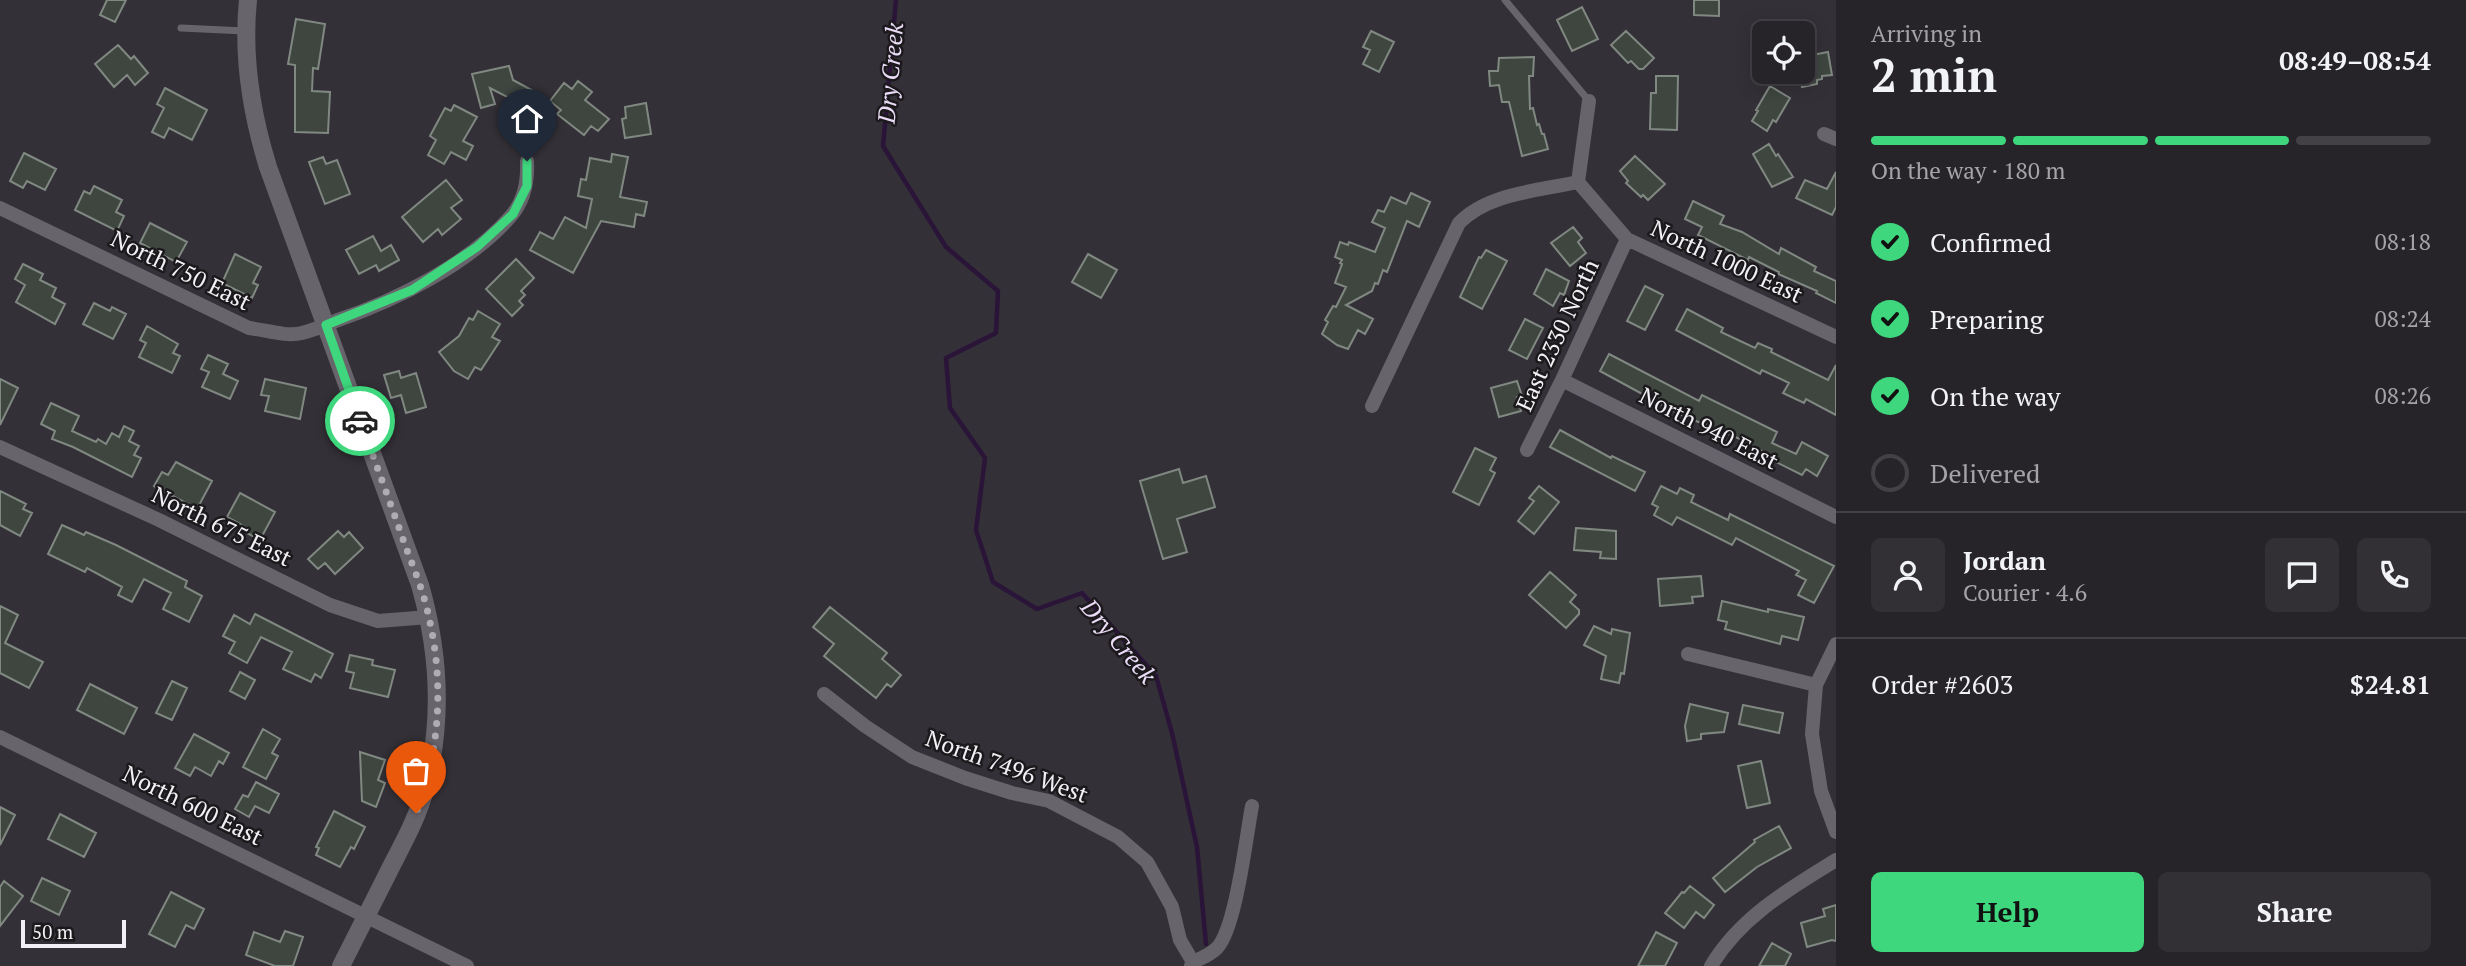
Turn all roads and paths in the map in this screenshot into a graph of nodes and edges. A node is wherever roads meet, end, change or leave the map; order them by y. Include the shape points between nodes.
1 (248, 0) edge
2 (1505, 0) edge
3 (181, 29) dead end
4 (246, 31) junction
5 (1589, 101) joint
6 (527, 161) dead end
7 (1578, 182) junction
8 (0, 208) edge
9 (1627, 239) junction
10 (326, 325) junction
11 (1836, 337) edge
12 (1562, 380) junction
13 (1372, 406) dead end
14 (0, 447) edge
15 (1527, 450) dead end
16 (1836, 517) edge
17 (429, 617) junction
18 (1836, 644) edge
19 (1688, 654) dead end
20 (1816, 685) junction
21 (824, 694) dead end
22 (0, 737) edge
23 (1252, 806) dead end
24 (1836, 832) edge
25 (1836, 860) edge
26 (366, 915) junction
27 (1192, 964) edge
28 (341, 966) edge
29 (467, 966) edge
30 (1711, 966) edge

1 - 4 street
2 - 5 lane
3 - 4 lane
4 - 10 street via 255,127
5 - 7 street
6 - 10 street, North 750 East via 527,186 513,214 477,247 412,290
7 - 9 street, North 1000 East
7 - 13 street via 1487,202 1470,211 1459,223
8 - 10 street, North 750 East via 249,328 289,334
9 - 11 street, North 1000 East
9 - 12 street, East 2330 North
10 - 17 street
12 - 15 street, East 2330 North
12 - 16 street, North 940 East
14 - 17 street, North 675 East via 330,605 377,621
17 - 26 street via 438,721 426,788
18 - 20 street
19 - 20 street
20 - 24 street via 1812,734 1821,792
21 - 27 street, North 7496 West via 912,757 965,778 1049,801 1118,837 1147,862 1172,907
22 - 26 street, North 600 East
23 - 27 street via 1229,928 1219,947
25 - 30 street via 1762,906
26 - 28 street
26 - 29 street, North 600 East

